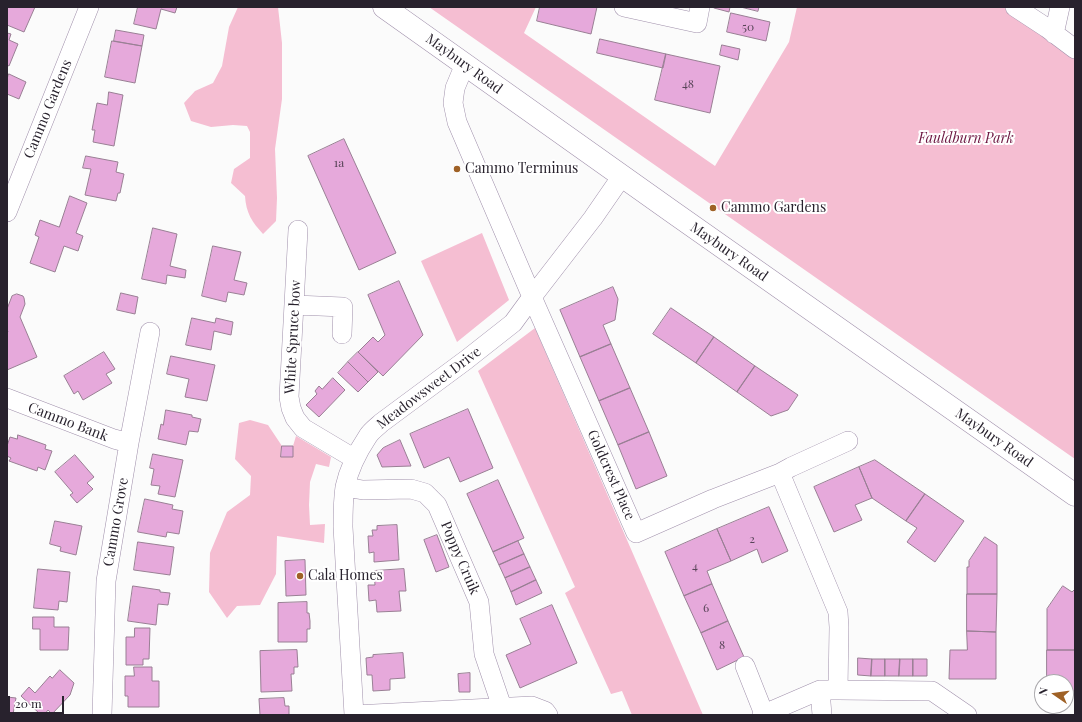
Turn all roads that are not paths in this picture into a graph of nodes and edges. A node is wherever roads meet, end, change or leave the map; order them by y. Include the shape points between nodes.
1 (89, 7) edge
2 (384, 7) edge
3 (624, 7) edge
4 (700, 7) edge
5 (1015, 7) edge
6 (1060, 7) edge
7 (1054, 34) junction
8 (1075, 49) edge
9 (465, 64) junction
10 (622, 176) junction
11 (7, 212) edge
12 (298, 230) dead end
13 (532, 297) junction
14 (295, 305) junction
15 (150, 332) dead end
16 (342, 334) dead end
17 (7, 398) edge
18 (848, 441) dead end
19 (129, 443) junction
20 (355, 459) junction
21 (780, 473) junction
22 (345, 487) junction
23 (1075, 495) edge
24 (745, 666) dead end
25 (829, 690) junction
26 (502, 707) junction
27 (763, 714) edge
28 (102, 715) edge
29 (354, 715) edge
30 (548, 715) edge
31 (822, 715) edge
32 (966, 715) edge

1 - 11 street, Cammo Gardens
2 - 9 main road, Maybury Road
3 - 4 street via 697,23
5 - 7 street
6 - 7 street
7 - 8 street
9 - 10 main road, Maybury Road
9 - 13 street via 455,88 453,103 457,122
10 - 13 street, Meadowsweet Drive
10 - 23 main road, Maybury Road
12 - 14 street, White Spruce bow
13 - 20 street, Meadowsweet Drive via 513,323 381,423 368,435
13 - 21 street, Goldcrest Place via 636,533
14 - 16 street via 343,307
14 - 20 street, White Spruce bow via 289,397 291,408 295,418 304,428
15 - 19 street, Cammo Grove
17 - 19 street, Cammo Bank via 114,440
18 - 21 street, Goldcrest Place
19 - 28 street, Cammo Grove via 106,581
20 - 22 street, Meadowsweet Drive
21 - 25 street via 838,612 839,627
22 - 26 street, Poppy Cruik via 363,490 411,489 425,493 437,505 478,602 484,654
22 - 29 street, Meadowsweet Drive via 343,527
24 - 27 street
25 - 27 street
25 - 31 street
25 - 32 street via 932,691
26 - 29 street
26 - 30 street via 532,706 545,711

